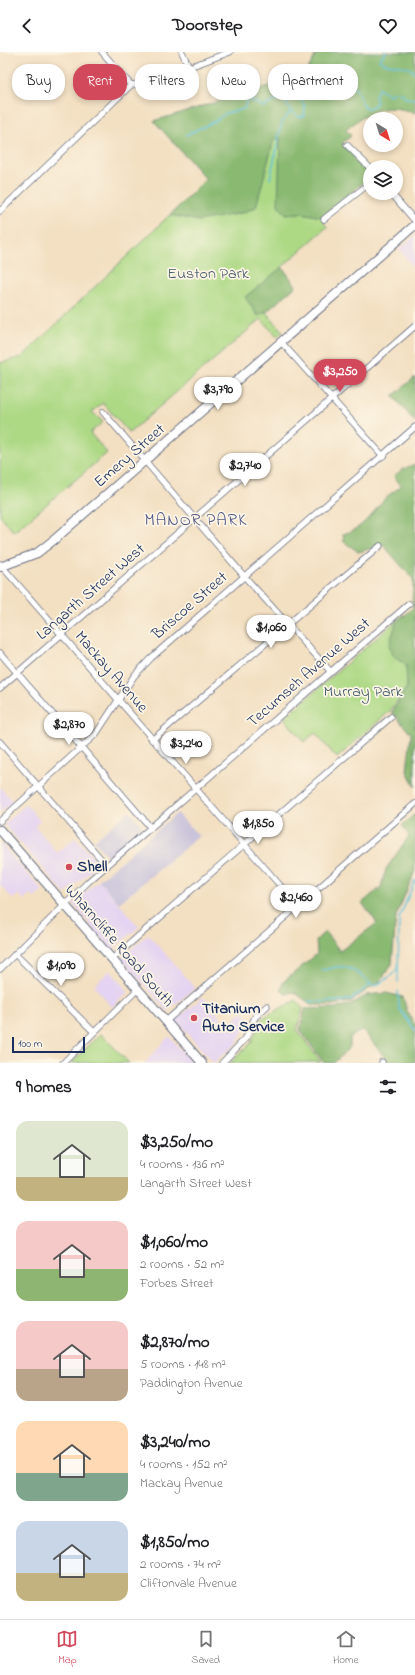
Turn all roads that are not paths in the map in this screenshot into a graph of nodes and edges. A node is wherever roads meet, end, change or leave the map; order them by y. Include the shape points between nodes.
1 (102, 52) edge
2 (182, 52) edge
3 (230, 52) edge
4 (188, 64) edge
5 (197, 64) edge
6 (135, 84) edge
7 (131, 85) junction
8 (347, 145) dead end
9 (363, 161) edge
10 (363, 188) edge
11 (397, 200) edge
12 (0, 211) edge
13 (324, 219) dead end
14 (415, 221) edge
15 (415, 225) edge
16 (415, 326) edge
17 (282, 343) junction
18 (333, 398) junction
19 (102, 412) dead end
20 (415, 427) edge
21 (383, 456) junction
22 (144, 462) junction
23 (195, 519) junction
24 (380, 546) dead end
25 (1, 566) edge
26 (244, 576) junction
27 (409, 604) dead end
28 (287, 624) junction
29 (62, 634) junction
30 (0, 653) edge
31 (330, 672) junction
32 (18, 673) junction
33 (0, 688) edge
34 (119, 701) junction
35 (392, 716) dead end
36 (152, 740) junction
37 (0, 742) edge
38 (82, 748) junction
39 (39, 787) junction
40 (196, 790) junction
41 (415, 804) edge
42 (0, 820) edge
43 (150, 828) junction
44 (0, 830) edge
45 (244, 844) junction
46 (106, 866) junction
47 (65, 905) junction
48 (298, 906) junction
49 (15, 954) junction
50 (112, 959) junction
51 (0, 969) edge
52 (138, 989) junction
53 (267, 1006) dead end
54 (166, 1021) junction
55 (94, 1032) junction
56 (63, 1063) edge
57 (202, 1063) edge
58 (222, 1063) edge

1 - 7 street
2 - 4 street
3 - 5 street
6 - 7 street
7 - 12 street
8 - 9 street
10 - 13 street
11 - 14 street
15 - 17 street, Emery Street
16 - 18 street, Langarth Street West
17 - 18 street
17 - 22 street, Emery Street
18 - 21 street
18 - 23 street, Langarth Street West
19 - 22 street
20 - 21 street, Briscoe Street
21 - 26 street, Briscoe Street
22 - 23 street
22 - 25 street, Emery Street via 46,546 36,553
23 - 26 street
23 - 29 street, Langarth Street West
24 - 28 street
25 - 29 street, Mackay Avenue
26 - 28 street
26 - 34 street, Briscoe Street via 151,658 134,676
27 - 31 street, Tecumseh Avenue West
28 - 31 street
28 - 36 street
29 - 32 street, Langarth Street West
29 - 34 street, Mackay Avenue
30 - 32 street
31 - 40 street, Tecumseh Avenue West
32 - 33 street, Langarth Street West
32 - 38 street
34 - 36 street, Mackay Avenue
34 - 38 street, Briscoe Street via 96,734
35 - 45 street
36 - 40 street, Mackay Avenue
37 - 39 street
38 - 39 street, Briscoe Street
38 - 43 street
39 - 42 street, Briscoe Street
39 - 46 street
40 - 43 street, Tecumseh Avenue West
40 - 45 street, Mackay Avenue
41 - 48 street
43 - 46 street, Tecumseh Avenue West
44 - 47 street, Wharncliffe Road South
45 - 48 street, Mackay Avenue
45 - 50 street
46 - 47 street, Tecumseh Avenue West
47 - 49 street, Tecumseh Avenue West
47 - 50 street, Wharncliffe Road South
48 - 54 street
49 - 51 street, Tecumseh Avenue West
49 - 55 street
50 - 52 street, Wharncliffe Road South
52 - 54 street, Wharncliffe Road South
52 - 55 street
53 - 58 street via 255,1017 246,1038
54 - 57 street, Wharncliffe Road South
55 - 56 street

